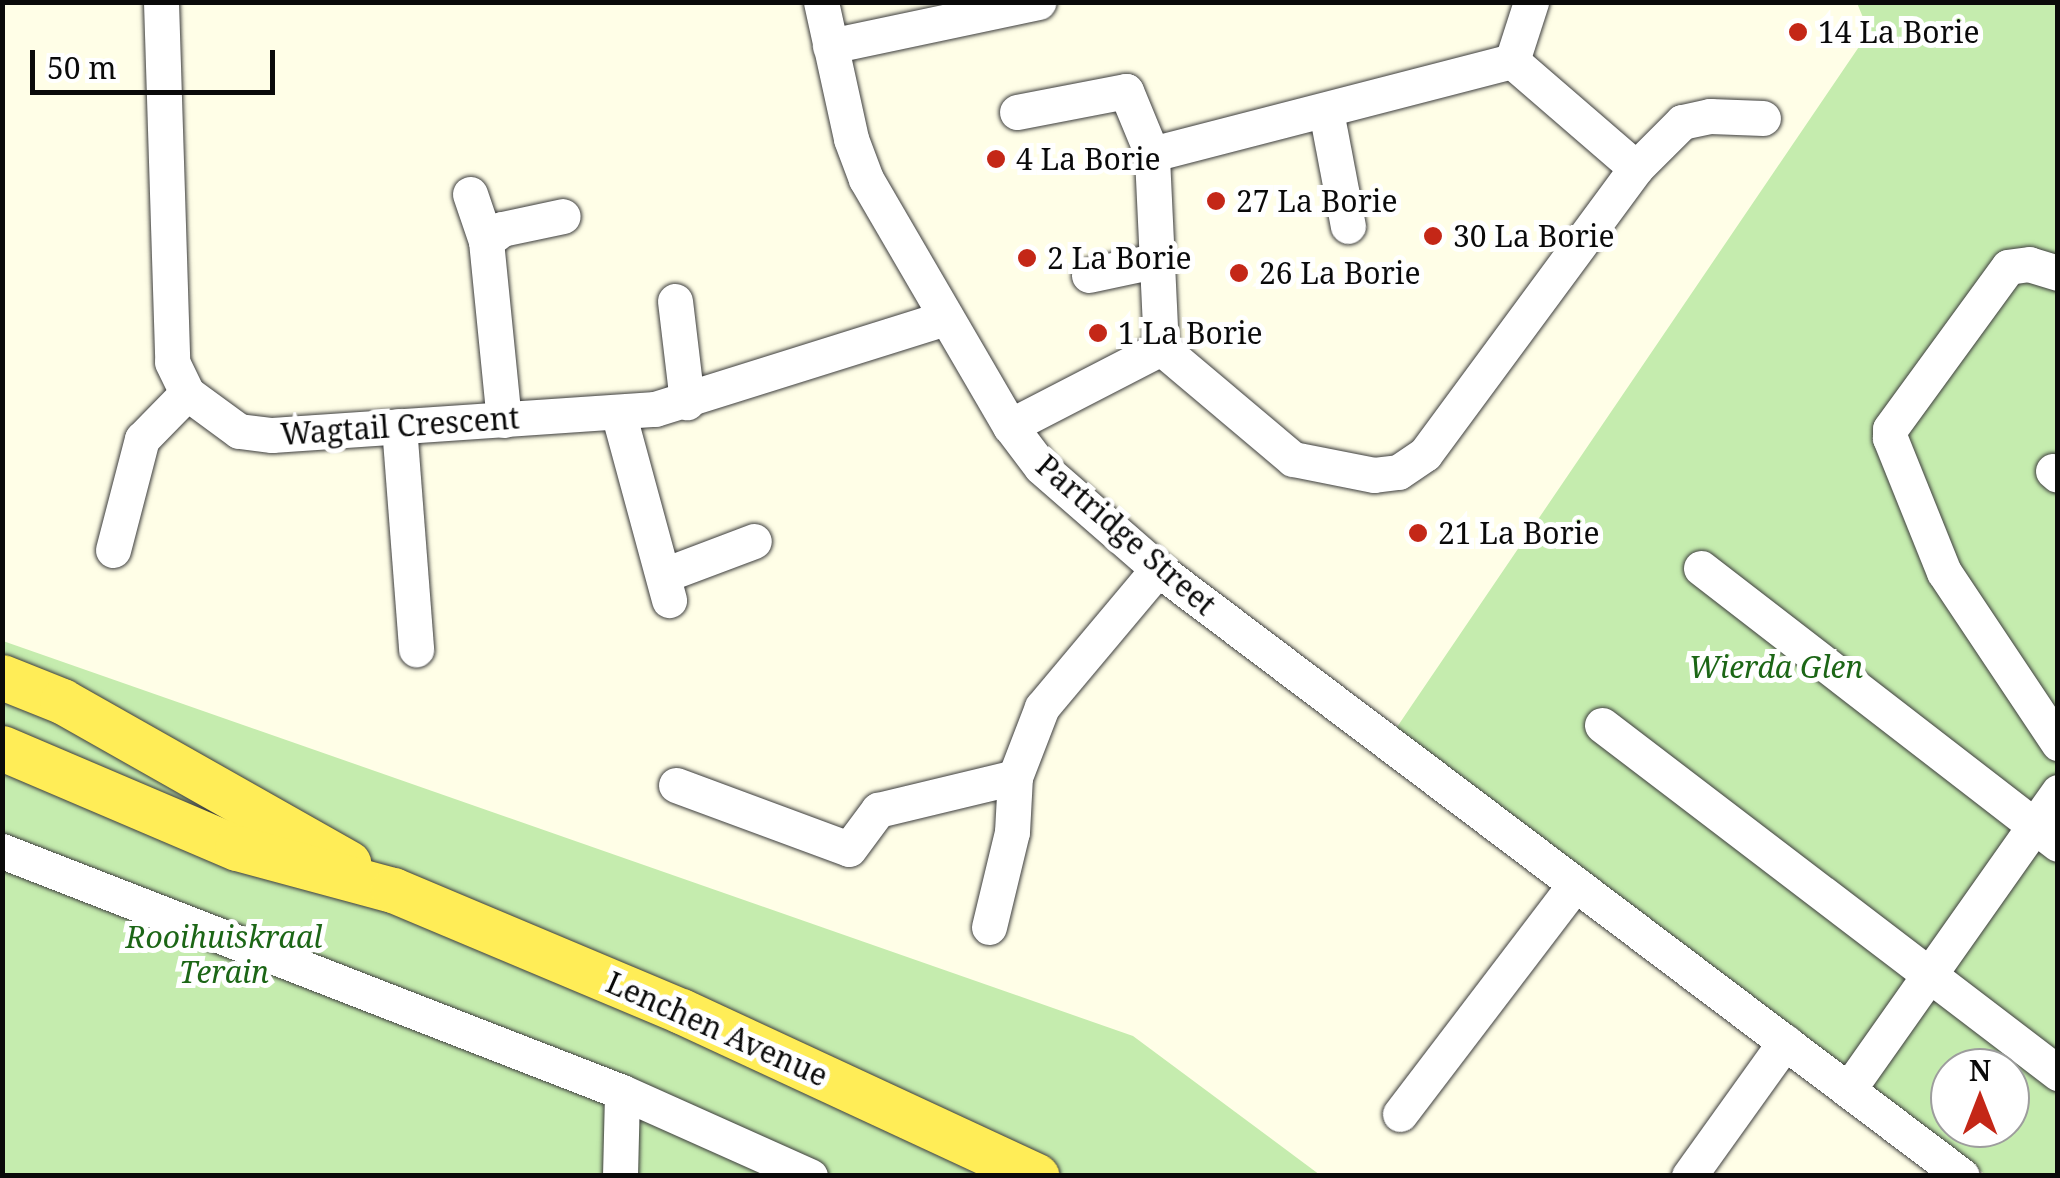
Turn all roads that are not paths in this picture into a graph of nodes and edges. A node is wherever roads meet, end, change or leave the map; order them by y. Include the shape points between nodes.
1 (161, 2) edge
2 (821, 2) edge
3 (1038, 2) edge
4 (1531, 2) edge
5 (830, 46) junction
6 (1512, 61) junction
7 (1326, 111) junction
8 (1017, 112) dead end
9 (1763, 118) dead end
10 (1152, 154) junction
11 (1636, 168) junction
12 (470, 194) dead end
13 (563, 216) dead end
14 (1348, 226) dead end
15 (486, 241) junction
16 (1159, 260) junction
17 (2058, 272) edge
18 (1089, 275) dead end
19 (674, 301) dead end
20 (946, 318) junction
21 (1161, 348) junction
22 (187, 392) junction
23 (687, 402) junction
24 (618, 412) junction
25 (504, 420) junction
26 (399, 426) junction
27 (1010, 426) junction
28 (754, 541) dead end
29 (114, 550) dead end
30 (1701, 568) dead end
31 (1158, 570) junction
32 (416, 649) dead end
33 (2, 678) edge
34 (1602, 724) dead end
35 (2058, 742) edge
36 (2, 748) edge
37 (1015, 777) junction
38 (676, 785) dead end
39 (2058, 792) edge
40 (2045, 836) edge
41 (2, 851) edge
42 (1575, 884) junction
43 (393, 890) junction
44 (988, 927) dead end
45 (1930, 976) junction
46 (1786, 1042) junction
47 (2058, 1073) edge
48 (1848, 1090) junction
49 (622, 1092) junction
50 (1400, 1114) dead end
51 (620, 1176) edge
52 (810, 1176) edge
53 (1036, 1176) edge
54 (1689, 1176) edge
55 (1962, 1176) edge

1 - 22 street via 172,362
2 - 5 street, Partridge Street
3 - 5 street
4 - 6 street
5 - 20 street, Partridge Street via 866,179
6 - 7 street
6 - 11 street
7 - 10 street
7 - 14 street
8 - 10 street via 1126,91
9 - 11 street via 1682,122
10 - 16 street
11 - 21 street via 1425,454 1398,472 1374,475 1293,459
12 - 15 street
13 - 15 street via 502,229
15 - 25 street
16 - 18 street
16 - 21 street
17 - 35 street via 2029,264 2008,267 1890,428 1944,572
19 - 23 street
20 - 23 street, Wagtail Crescent
20 - 27 street, Partridge Street
21 - 27 street
22 - 26 street, Wagtail Crescent via 240,431 258,434
22 - 29 street via 142,439
23 - 24 street, Wagtail Crescent
24 - 25 street, Wagtail Crescent
24 - 28 street via 667,588
25 - 26 street, Wagtail Crescent
26 - 32 street
27 - 31 street, Partridge Street via 1041,467
30 - 40 street
31 - 37 street via 1050,695
31 - 42 street, Partridge Street
33 - 43 main road, Lenchen Avenue via 62,701 195,773
34 - 45 street
36 - 43 main road, Lenchen Avenue via 237,848
37 - 38 street via 878,810 849,849
37 - 44 street via 1012,832
39 - 40 street
40 - 45 street
41 - 49 street
42 - 46 street, Partridge Street
42 - 50 street
43 - 53 main road, Lenchen Avenue via 681,1011
45 - 47 street
45 - 48 street
46 - 48 street, Partridge Street
46 - 54 street
48 - 55 street, Partridge Street
49 - 51 street
49 - 52 street

